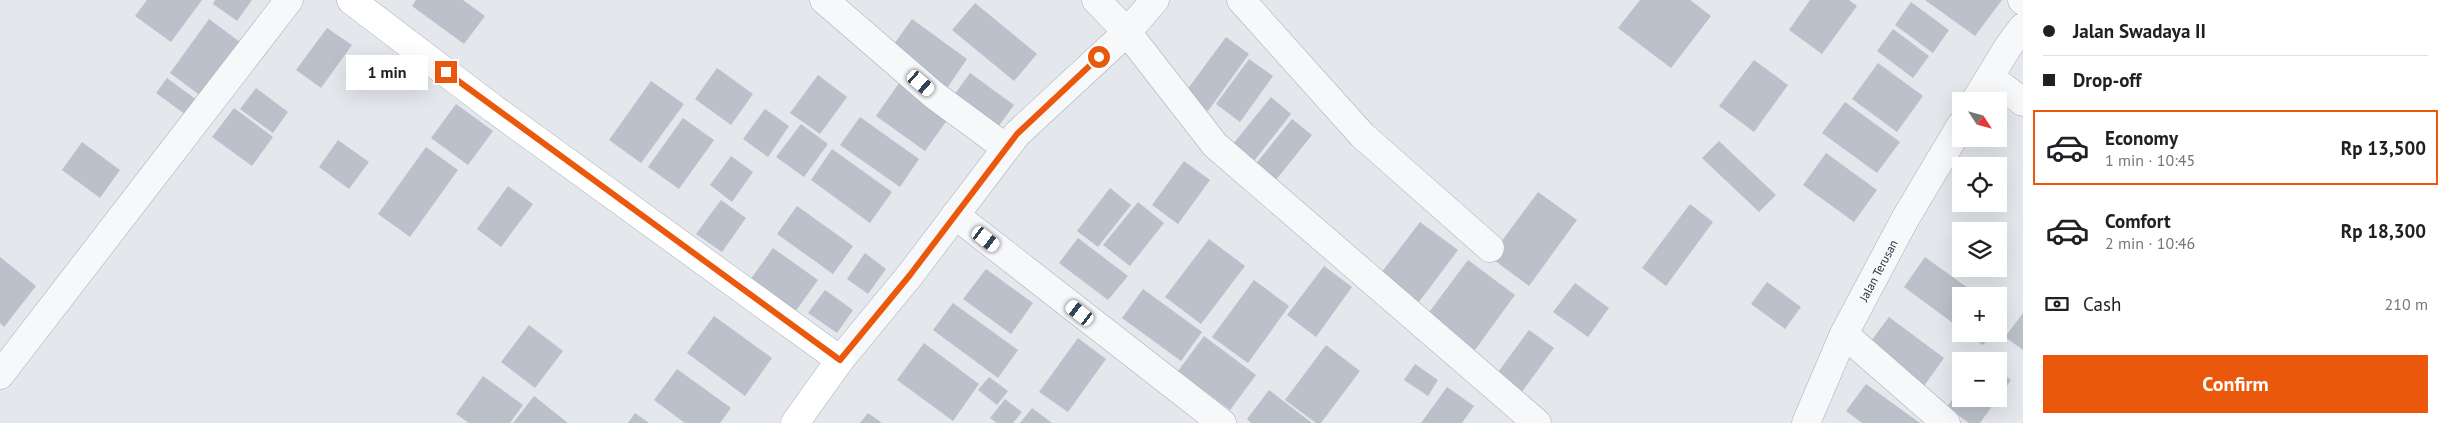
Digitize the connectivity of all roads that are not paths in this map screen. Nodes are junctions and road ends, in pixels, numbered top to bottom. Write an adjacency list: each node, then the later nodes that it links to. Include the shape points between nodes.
1 (289, 0): 18 (street)
2 (351, 0): 17 (street, via 494,109)
3 (824, 0): 13 (street, via 934,95)
4 (1096, 0): 8 (street)
5 (1155, 0): 8 (street)
6 (1241, 0): 15 (street, via 1362,135)
7 (2023, 27): 9 (street)
8 (1127, 32): 13 (street); 21 (street, via 1215,145)
9 (1990, 77): 10 (street); 11 (street)
10 (1981, 92)
11 (2023, 102)
12 (1952, 140): 16 (street, Jalan Terusan, via 1904,219)
13 (1006, 148): 14 (street)
14 (955, 215): 17 (street); 20 (street)
15 (1490, 248)
16 (1844, 334): 22 (street, Jalan Terusan); 23 (street)
17 (840, 360): 19 (street)
18 (0, 375)
19 (795, 423)
20 (1222, 423)
21 (1537, 423)
22 (1806, 423)
23 (1946, 423)

